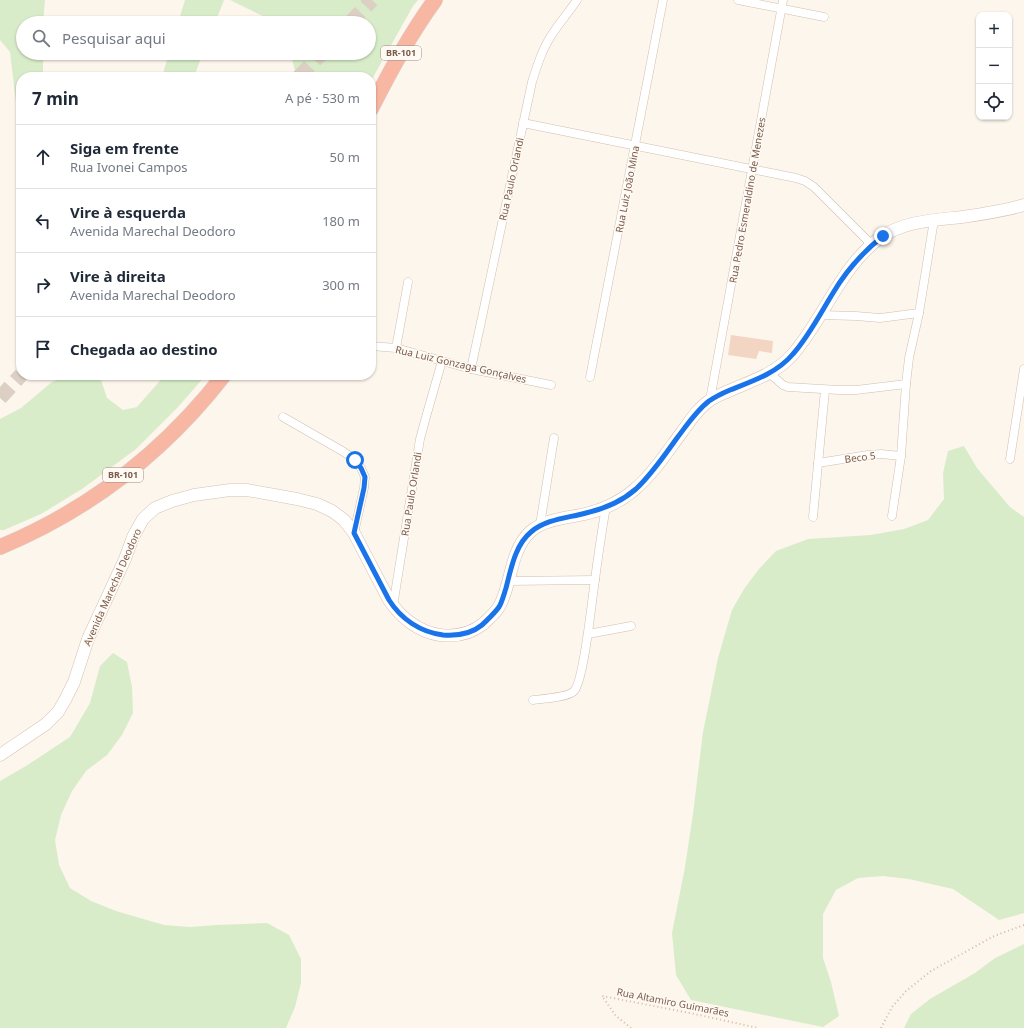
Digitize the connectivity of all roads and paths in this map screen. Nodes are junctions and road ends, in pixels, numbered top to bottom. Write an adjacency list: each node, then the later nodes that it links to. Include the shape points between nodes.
1 (435, 0): 7 (highway, BR-101, via 411,36)
2 (577, 0): 8 (street, Rua Paulo Orlandi, via 544,49 532,82)
3 (664, 0): 9 (street, Rua Luiz João Mina)
4 (738, 0): 5 (street)
5 (783, 4): 6 (street); 10 (street, Rua Pedro Esmeraldino de Menezes)
6 (824, 16)
7 (376, 99)
8 (523, 123): 9 (street); 20 (street, Rua Paulo Orlandi)
9 (635, 146): 10 (street); 23 (street, Rua Luiz João Mina)
10 (752, 169): 13 (street, via 805,181); 28 (street, Rua Pedro Esmeraldino de Menezes)
11 (1024, 206): 12 (street, Avenida Marechal Deodoro)
12 (934, 220): 13 (street, Avenida Marechal Deodoro, via 894,230); 15 (street)
13 (872, 245): 16 (street, Avenida Marechal Deodoro, via 845,274)
14 (408, 282): 18 (street)
15 (919, 313): 16 (street, via 880,318); 25 (street)
16 (820, 315): 22 (street, Avenida Marechal Deodoro, via 786,362)
17 (376, 346): 18 (street, Rua Luiz Gonzaga Gonçalves)
18 (396, 348): 19 (street, Rua Luiz Gonzaga Gonçalves)
19 (442, 361): 20 (street, Rua Luiz Gonzaga Gonçalves); 42 (street, Rua Paulo Orlandi, via 420,439)
20 (471, 369): 26 (street, Rua Luiz Gonzaga Gonçalves)
21 (1024, 369): 32 (street)
22 (769, 373): 27 (street, via 788,387); 28 (street, Avenida Marechal Deodoro)
23 (590, 377)
24 (220, 380): 39 (highway, BR-101, via 185,421 135,466 76,508)
25 (906, 384): 27 (street, via 856,390); 31 (street)
26 (551, 385)
27 (824, 390): 33 (street)
28 (710, 400): 34 (street, Avenida Marechal Deodoro, via 698,410 648,477 618,502)
29 (283, 417): 38 (street, via 344,452 361,468 365,477 364,488)
30 (554, 438): 37 (street)
31 (901, 456): 33 (street, Beco 5, via 868,455); 35 (street)
32 (1010, 459)
33 (818, 463): 36 (street)
34 (606, 506): 37 (street, Avenida Marechal Deodoro); 40 (street)
35 (892, 516)
36 (813, 517)
37 (540, 525): 41 (street, Avenida Marechal Deodoro, via 530,532 520,545)
38 (354, 533): 42 (street, Avenida Marechal Deodoro); 46 (street, Avenida Marechal Deodoro, via 344,520 317,504 247,490 194,495 154,508 133,537 88,639 74,682 58,712 46,724)
39 (0, 547)
40 (595, 580): 41 (street); 44 (street)
41 (508, 581): 42 (street, Avenida Marechal Deodoro, via 499,607 491,617 464,634 451,636 426,632 412,624)
42 (393, 606)
43 (630, 626): 44 (street)
44 (588, 634): 45 (street, via 579,683 575,691 568,695)
45 (533, 700)
46 (0, 755)
47 (1024, 925): 50 (path, via 994,936 931,971 906,991 892,1007)
48 (630, 1028): 49 (path, Rua Altamiro Guimarães, via 616,1016 602,996)
49 (758, 1028)
50 (881, 1028)

